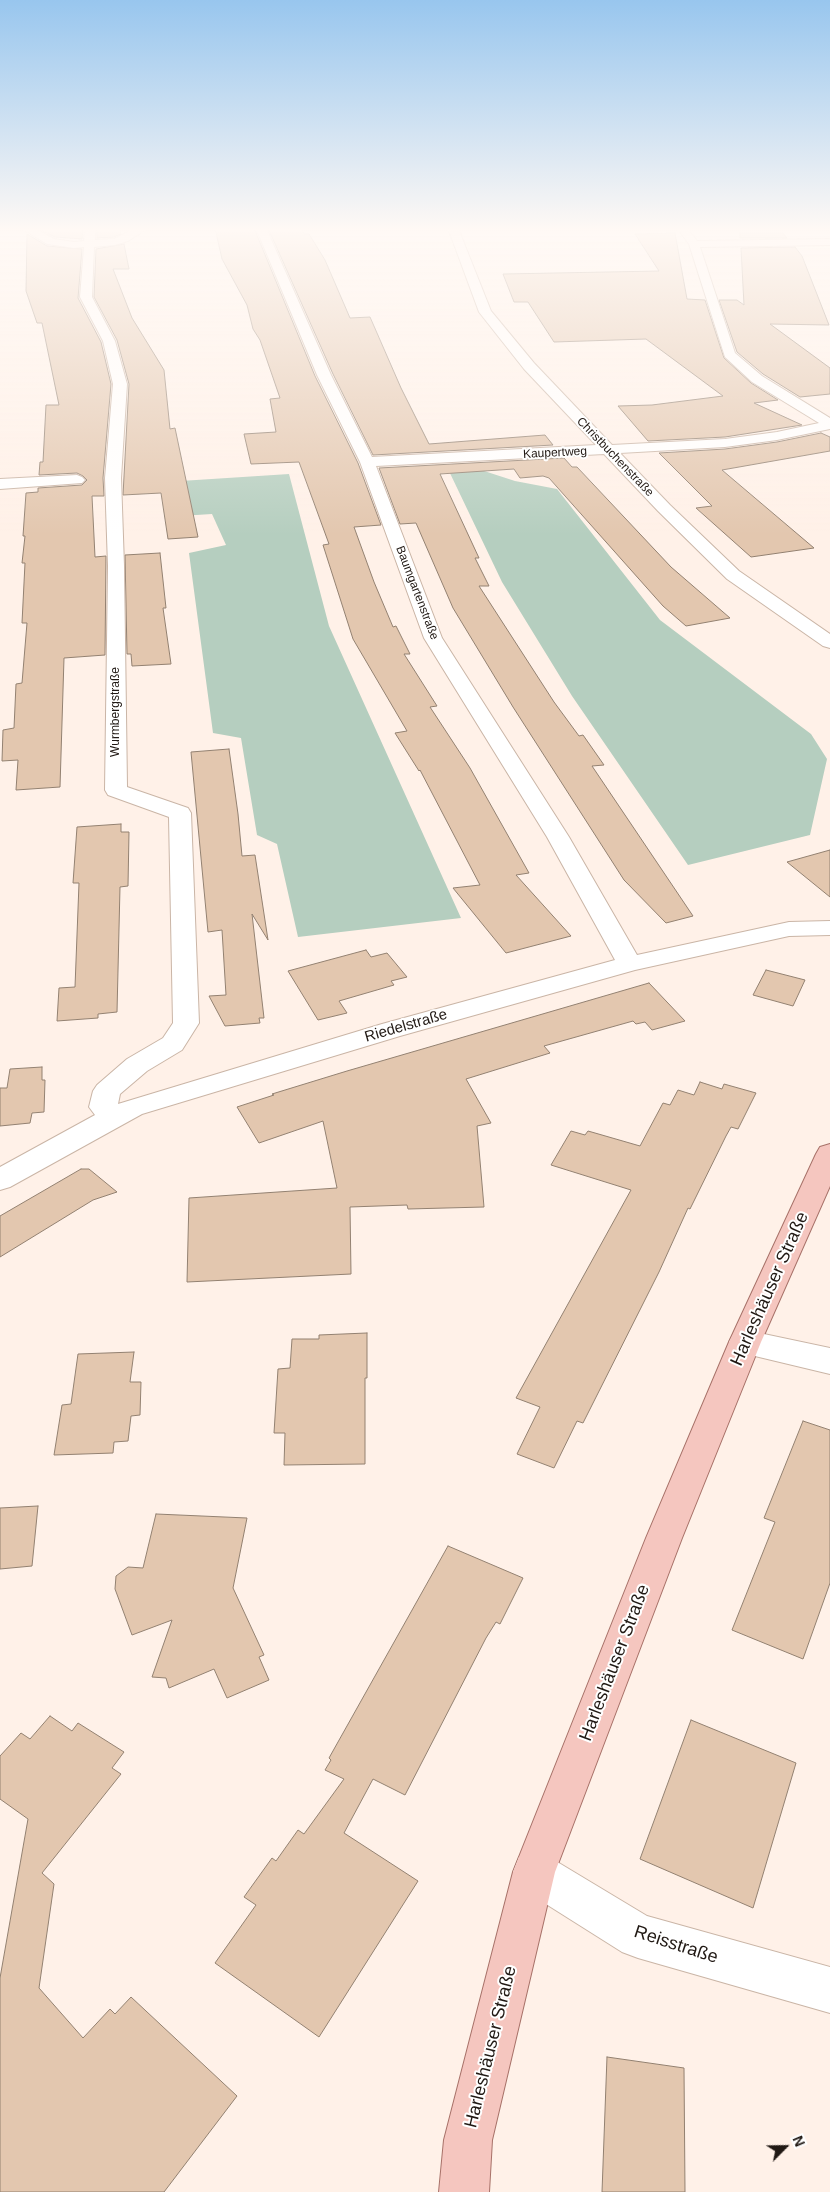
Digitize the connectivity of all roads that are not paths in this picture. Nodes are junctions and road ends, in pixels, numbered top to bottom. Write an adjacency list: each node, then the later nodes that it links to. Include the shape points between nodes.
1 (103, 330): 13 (street, Wurmbergstraße, via 120,384 113,478 116,790 180,813 186,1023 173,1044 137,1065 107,1092 103,1107)
2 (305, 330): 7 (street, Baumgartenstraße)
3 (500, 330): 6 (street, Christbuchenstraße, via 528,366)
4 (721, 330): 5 (street, via 729,354 757,379)
5 (830, 425): 6 (street, Kaupertweg, via 725,443)
6 (609, 450): 7 (street, Kaupertweg); 10 (street, Christbuchenstraße, via 733,575)
7 (368, 462): 12 (street, Baumgartenstraße, via 433,638 558,837)
8 (77, 480): 9 (street)
9 (0, 484)
10 (830, 642)
11 (830, 928): 12 (street, Riedelstraße, via 789,929)
12 (630, 964): 13 (street, Riedelstraße, via 391,1030 132,1108)
13 (111, 1118): 15 (street, Riedelstraße)
14 (830, 1154): 16 (main road, Harleshäuser Straße)
15 (0, 1180)
16 (745, 1342): 17 (street); 18 (main road, Harleshäuser Straße, via 664,1538)
17 (830, 1361)
18 (534, 1872): 19 (street, Reisstraße, via 638,1936); 20 (main road, Harleshäuser Straße, via 468,2140)
19 (830, 1990)
20 (464, 2192)

